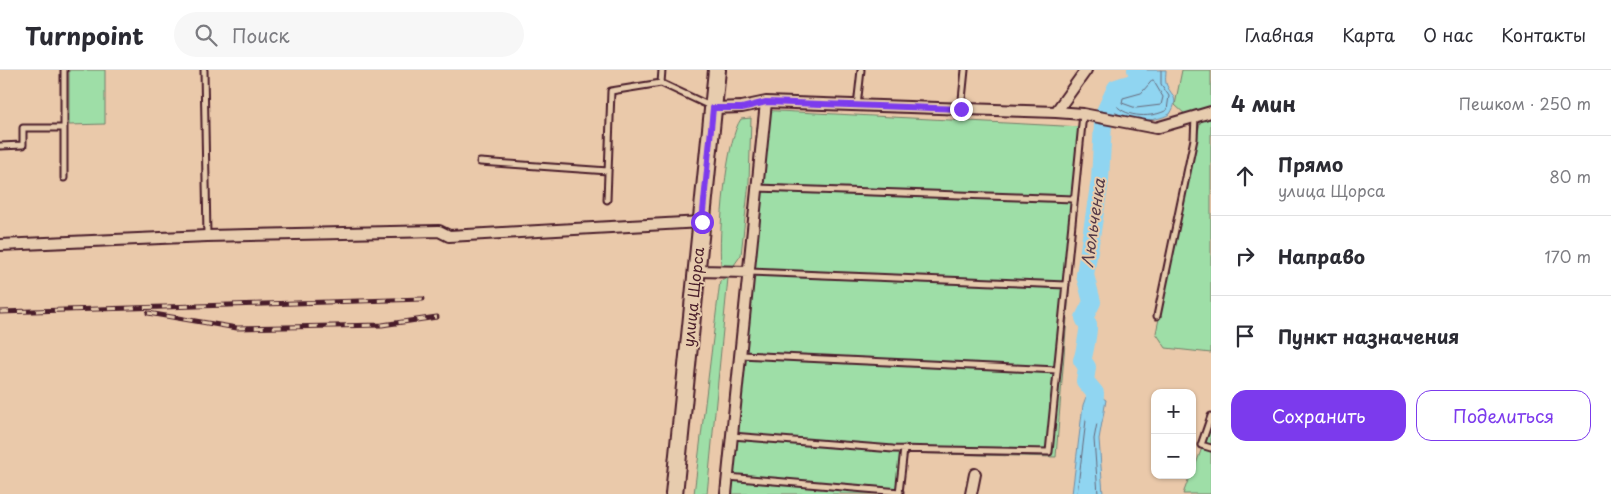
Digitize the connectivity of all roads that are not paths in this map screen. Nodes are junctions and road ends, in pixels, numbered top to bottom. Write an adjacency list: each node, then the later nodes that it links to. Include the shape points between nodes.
1 (64, 70): 17 (lane)
2 (204, 70): 26 (lane)
3 (662, 70): 8 (lane)
4 (717, 70): 11 (main road, улица Щорса)
5 (861, 70): 10 (lane)
6 (965, 70): 12 (lane)
7 (1086, 70): 13 (street)
8 (661, 84): 11 (lane); 20 (lane, via 611,91)
9 (766, 102): 10 (street); 11 (street, via 742,108); 22 (street)
10 (857, 106): 12 (street)
11 (713, 108): 25 (main road, улица Щорса)
12 (961, 109): 13 (street)
13 (1056, 112): 15 (street)
14 (1211, 112): 16 (street)
15 (1083, 114): 16 (street, via 1156,128); 23 (lane)
16 (1195, 116): 31 (lane, via 1194,139)
17 (64, 128): 18 (lane, via 23,128 23,145); 21 (lane)
18 (0, 146)
19 (480, 162): 20 (lane)
20 (608, 171): 24 (lane)
21 (64, 178)
22 (756, 188): 23 (lane); 29 (street)
23 (1074, 199): 30 (lane)
24 (607, 200)
25 (702, 222): 26 (street, via 449,236 439,231); 28 (main road, улица Щорса)
26 (207, 236): 27 (street)
27 (0, 245)
28 (697, 271): 29 (street); 41 (main road, улица Щорса)
29 (749, 272): 30 (lane); 32 (street)
30 (1066, 285): 33 (lane)
31 (1157, 316)
32 (740, 355): 33 (lane); 35 (street)
33 (1058, 370): 37 (lane, via 1049,452)
34 (1211, 416): 36 (lane, via 1201,444)
35 (732, 436): 37 (lane); 39 (street)
36 (1211, 448)
37 (904, 449): 40 (lane)
38 (975, 474): 43 (street)
39 (728, 477): 40 (lane); 42 (street)
40 (899, 493)
41 (674, 494)
42 (726, 494)
43 (971, 494)

